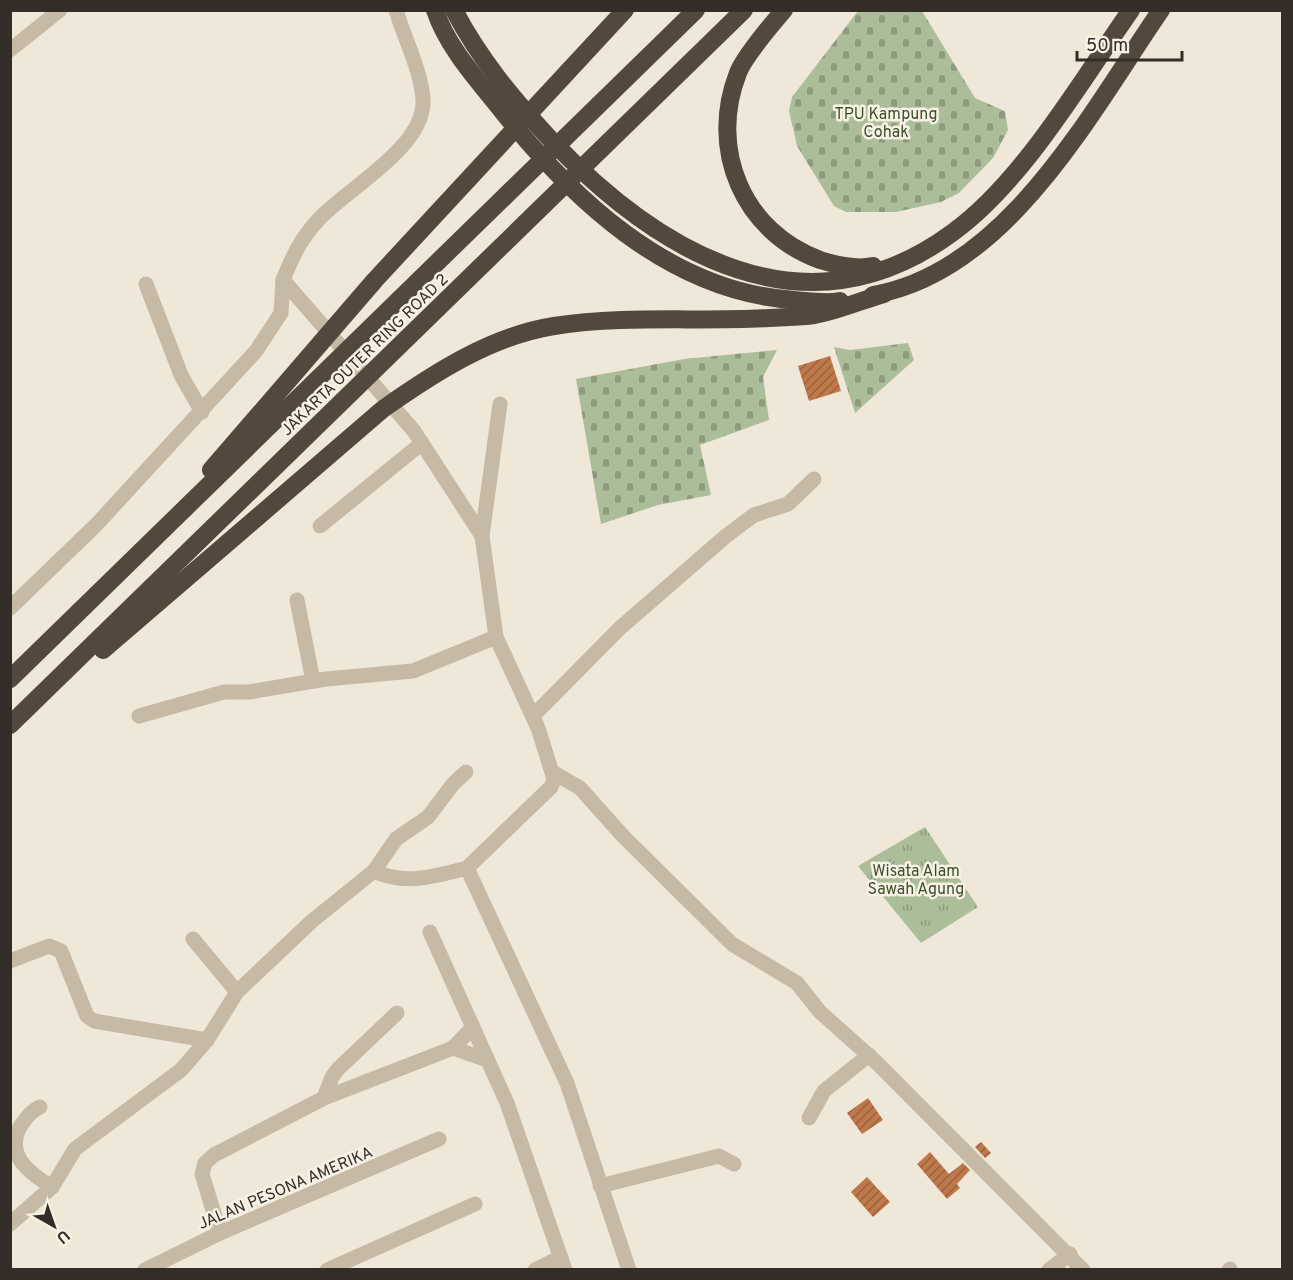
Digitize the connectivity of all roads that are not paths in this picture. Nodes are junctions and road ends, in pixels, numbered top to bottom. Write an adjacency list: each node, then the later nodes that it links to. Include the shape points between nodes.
1 (60, 10): 11 (street)
2 (396, 10): 14 (street, via 423,99 419,121 408,139 385,162 321,216 297,246)
3 (435, 10): 12 (highway, via 457,53)
4 (454, 10): 12 (highway)
5 (625, 10): 23 (highway, via 375,280)
6 (696, 10): 23 (highway, JAKARTA OUTER RING ROAD 2)
7 (744, 10): 31 (highway, JAKARTA OUTER RING ROAD 2)
8 (784, 10): 13 (highway, via 738,72 729,110 732,168 746,204 800,253 835,265 869,267)
9 (1131, 10): 13 (highway, via 1023,162 985,205 953,233)
10 (1161, 10): 16 (highway, via 1030,198 986,241 933,276)
11 (10, 50)
12 (492, 86): 13 (highway, via 630,212 681,247 729,268 773,279 832,283 871,274); 16 (highway, via 527,143 568,187 671,264 723,287 770,299 833,303)
13 (914, 257)
14 (283, 280): 18 (street, via 281,313 256,351); 19 (street)
15 (146, 284): 18 (street, via 180,375)
16 (884, 294): 32 (highway, via 815,315 553,326 506,339 466,357 383,409)
17 (500, 404): 22 (street)
18 (202, 412): 25 (street, via 96,525)
19 (418, 437): 21 (street); 22 (street)
20 (814, 479): 30 (street, via 788,504 754,515 726,536 620,628)
21 (320, 526)
22 (483, 536): 26 (street)
23 (127, 567): 27 (highway, JAKARTA OUTER RING ROAD 2)
24 (297, 600): 28 (street)
25 (10, 608)
26 (496, 637): 28 (street, via 413,671); 30 (street)
27 (10, 679)
28 (313, 681): 29 (street, via 249,692 224,692)
29 (139, 716)
30 (533, 716): 34 (street)
31 (10, 725)
32 (10, 730)
33 (466, 772): 36 (street, via 428,817 396,839)
34 (554, 772): 35 (street, via 551,787); 45 (street, via 580,788 732,944 797,983 820,1012)
35 (467, 868): 36 (street, via 404,880 390,879); 52 (street, via 567,1083)
36 (374, 871): 40 (street, via 312,921)
37 (430, 932): 42 (street)
38 (193, 939): 40 (street)
39 (10, 961): 43 (street, via 54,947 61,951 87,1016 94,1022)
40 (237, 992): 43 (street)
41 (397, 1012): 47 (street, via 338,1070)
42 (473, 1027): 44 (street); 46 (street)
43 (207, 1040): 53 (street, via 182,1070 75,1149)
44 (453, 1048): 46 (street); 47 (street)
45 (869, 1055): 49 (street, via 825,1091); 57 (street)
46 (487, 1060): 58 (street, via 507,1103)
47 (324, 1098): 56 (street, via 205,1163 202,1174)
48 (40, 1107): 53 (street, via 24,1120 14,1148 26,1167)
49 (809, 1118)
50 (439, 1139): 56 (street, JALAN PESONA AMERIKA)
51 (734, 1164): 52 (street, via 719,1156)
52 (600, 1186): 62 (street)
53 (52, 1187): 55 (street)
54 (475, 1204): 60 (street)
55 (10, 1224)
56 (220, 1233): 59 (street, JALAN PESONA AMERIKA)
57 (1070, 1254): 63 (street); 64 (street)
58 (563, 1263): 61 (street)
59 (145, 1269)
60 (327, 1269)
61 (535, 1269)
62 (629, 1269)
63 (1049, 1269)
64 (1083, 1269)

